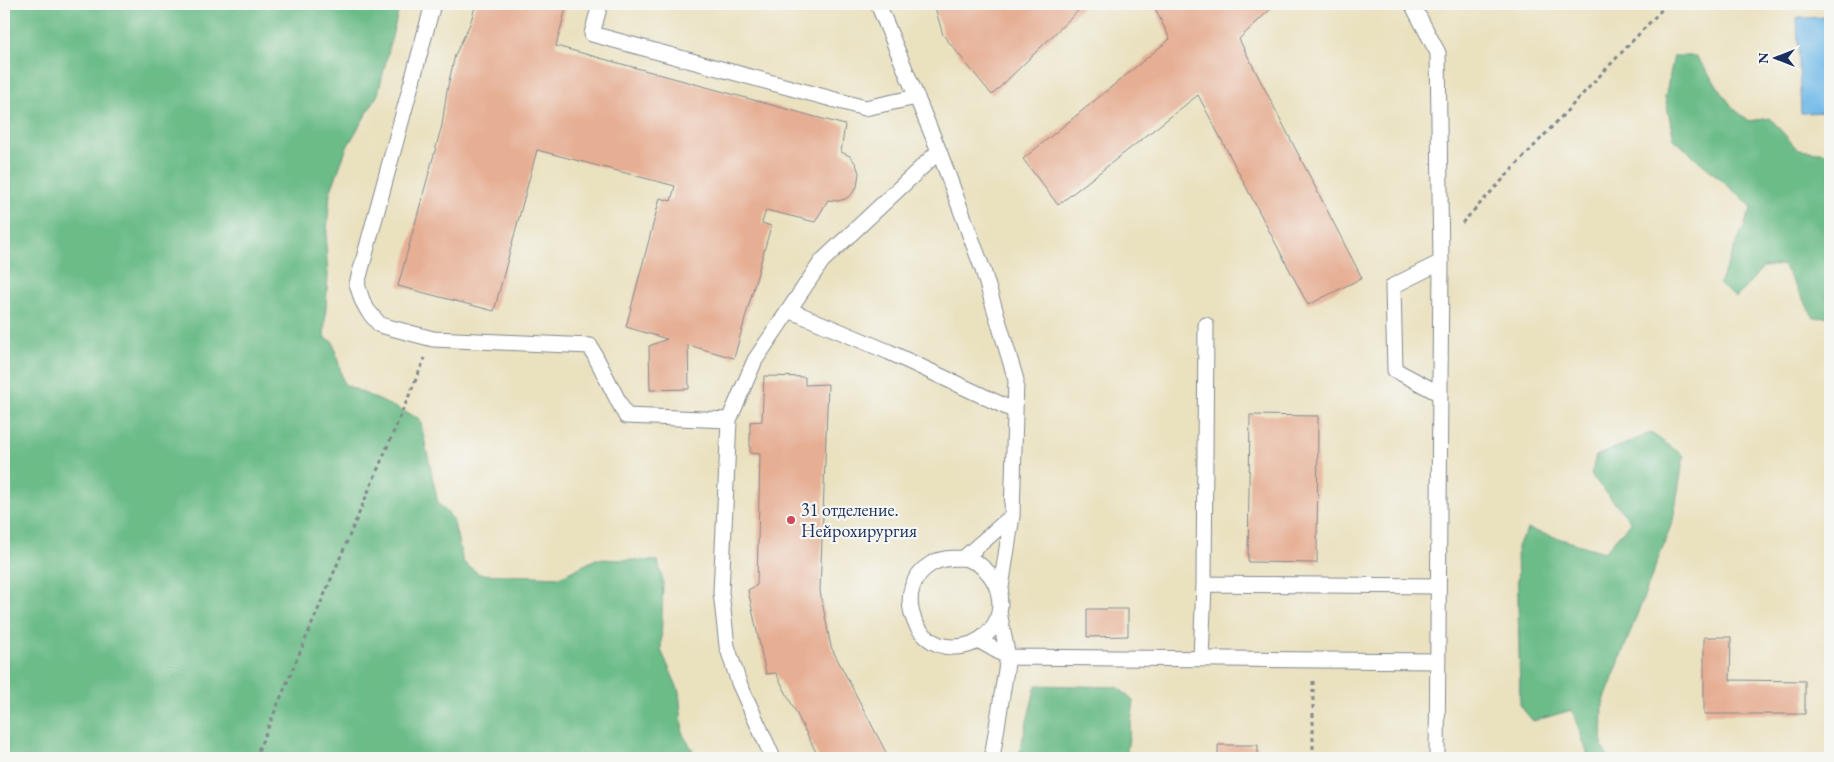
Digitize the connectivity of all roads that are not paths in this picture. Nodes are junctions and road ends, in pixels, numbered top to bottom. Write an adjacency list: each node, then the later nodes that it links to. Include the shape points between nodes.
1 (433, 4): 12 (lane, via 357,284 368,311 380,325 433,339 590,346 626,416)
2 (600, 4): 5 (lane, via 592,34 865,108)
3 (878, 4): 5 (lane)
4 (1412, 4): 7 (lane, via 1438,53)
5 (917, 97): 6 (lane)
6 (939, 151): 8 (lane, via 822,261); 11 (lane, via 983,270 1016,380)
7 (1441, 262): 10 (lane); 10 (lane, via 1393,286 1395,370)
8 (789, 310): 11 (lane); 12 (lane, via 755,360)
9 (1206, 325): 15 (lane)
10 (1440, 394): 16 (lane)
11 (1015, 411): 13 (lane)
12 (729, 420): 23 (lane, via 721,592 727,646)
13 (1012, 516): 14 (lane); 17 (lane)
14 (964, 558): 17 (lane, via 980,565 993,578); 19 (lane, via 947,558 930,564 917,577 910,594 910,611 917,628 929,640 946,647 964,647)
15 (1204, 584): 16 (lane); 21 (lane)
16 (1438, 586): 22 (lane)
17 (1000, 594): 18 (lane)
18 (999, 612): 19 (lane, via 993,628); 20 (lane)
19 (980, 641): 20 (lane)
20 (1008, 657): 21 (lane); 24 (lane)
21 (1201, 659): 22 (lane)
22 (1438, 661): 25 (lane)
23 (773, 758)
24 (992, 758)
25 (1437, 758)

